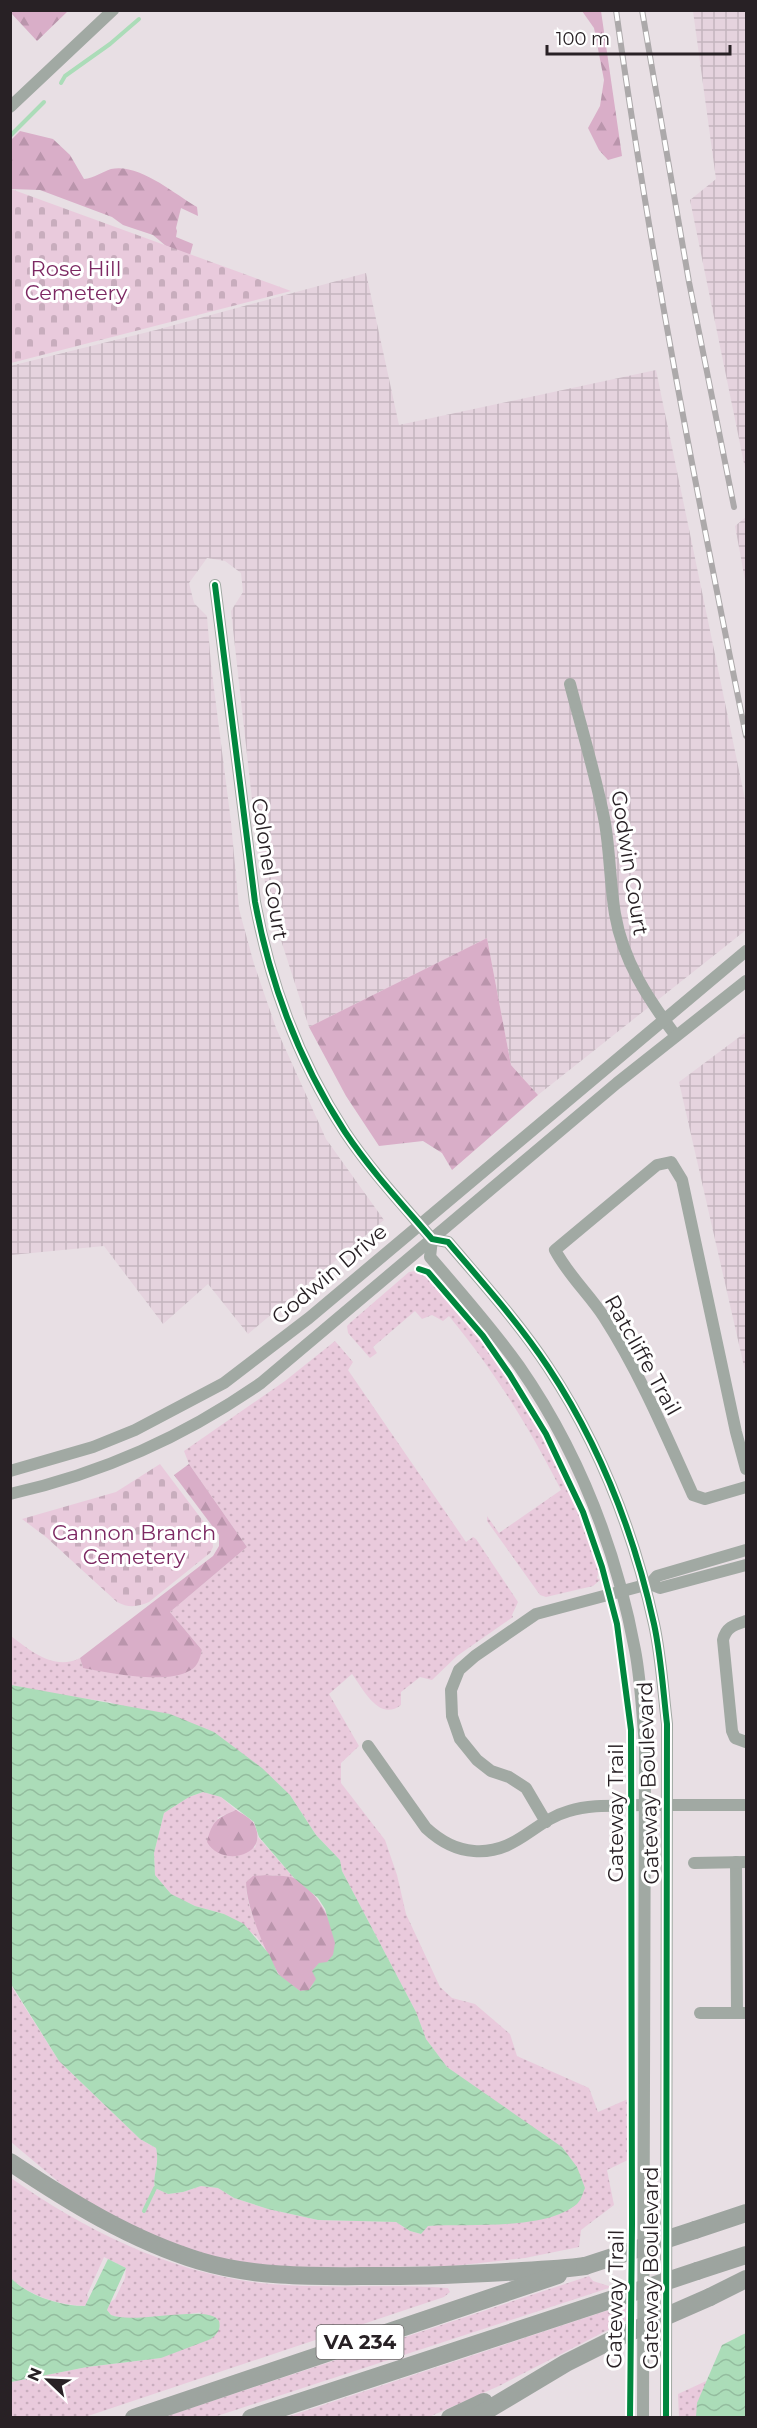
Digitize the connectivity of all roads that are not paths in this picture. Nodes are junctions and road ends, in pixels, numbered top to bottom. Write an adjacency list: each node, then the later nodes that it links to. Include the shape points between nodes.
1 (113, 10): 2 (street)
2 (10, 107)
3 (215, 585): 9 (street, Colonel Court, via 255,902 277,987 326,1101 367,1162)
4 (570, 684): 7 (street, Godwin Court, via 598,786 615,915 624,948 634,974)
5 (747, 951): 7 (street, Godwin Drive)
6 (747, 981): 8 (street, Godwin Drive)
7 (663, 1019): 8 (street, Godwin Court); 9 (street, Godwin Drive)
8 (676, 1036): 10 (street, Godwin Drive)
9 (419, 1224): 10 (street, Gateway Boulevard); 11 (street, Godwin Drive, via 246,1367 200,1397)
10 (432, 1239): 12 (street, Godwin Drive, via 261,1383); 19 (street, Gateway Boulevard, via 448,1242 547,1365 571,1403 596,1451); 20 (street, Gateway Boulevard, via 430,1257 519,1367 568,1447 593,1503)
11 (135, 1430): 12 (street); 14 (street, Godwin Drive, via 93,1447)
12 (146, 1451): 16 (street, Godwin Drive, via 78,1476)
13 (747, 1468): 15 (street, Ratcliffe Trail, via 682,1180 671,1162 657,1165 555,1250 604,1317 654,1409 693,1495 705,1499)
14 (10, 1471)
15 (747, 1487)
16 (10, 1494)
17 (747, 1550): 19 (street, via 657,1576)
18 (747, 1565): 19 (street, via 660,1588)
19 (647, 1585): 20 (street); 24 (street, Gateway Boulevard, via 667,1724)
20 (622, 1593): 26 (street, Gateway Boulevard, via 641,1696); 27 (street, via 536,1614 523,1621 459,1670 451,1690 452,1716 460,1739 491,1772 526,1788)
21 (747, 1621): 22 (street, via 725,1631 723,1640 732,1731 735,1738)
22 (747, 1742)
23 (368, 1746): 27 (street, via 426,1827 438,1839 452,1845 473,1852 510,1846)
24 (668, 1805): 25 (street); 26 (street); 43 (street, Gateway Boulevard)
25 (747, 1805)
26 (644, 1806): 27 (street, via 584,1808); 42 (street, Gateway Boulevard)
27 (546, 1822)
28 (741, 1862): 29 (street); 31 (street)
29 (694, 1863)
30 (700, 2013): 31 (street)
31 (742, 2013)
32 (10, 2162): 35 (highway, via 62,2197 129,2234 191,2258 234,2269 308,2276 426,2276)
33 (747, 2213): 35 (highway, VA 234, bridge)
34 (747, 2255): 39 (highway, VA 234, bridge)
35 (585, 2266): 38 (highway, VA 234)
36 (747, 2279): 37 (highway, bridge)
37 (566, 2363): 40 (highway); 41 (highway)
38 (134, 2418)
39 (251, 2418)
40 (450, 2418)
41 (474, 2418)
42 (642, 2418)
43 (666, 2418)

